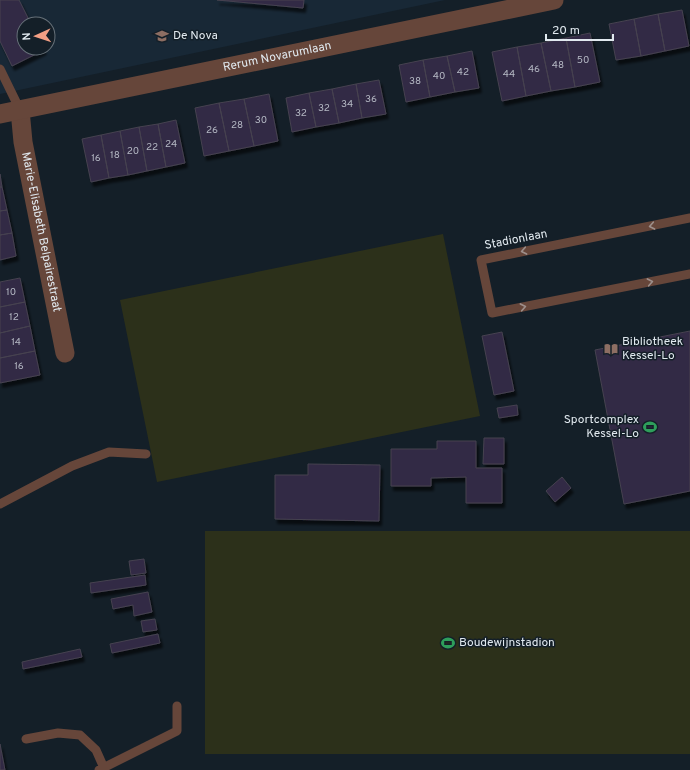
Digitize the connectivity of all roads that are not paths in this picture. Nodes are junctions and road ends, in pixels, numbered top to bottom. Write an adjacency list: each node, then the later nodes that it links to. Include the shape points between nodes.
1 (554, 0): 2 (street, Rerum Novarumlaan)
2 (502, 5): 4 (street, Rerum Novarumlaan)
3 (0, 69): 4 (lane)
4 (20, 110): 5 (street, Rerum Novarumlaan); 8 (street, Marie-Elisabeth Belpairestraat, via 23,142)
5 (0, 114)
6 (690, 218): 7 (lane, Stadionlaan, one-way to 7, via 481,260 492,313)
7 (690, 274)
8 (64, 354)
9 (146, 454): 10 (lane, via 109,452 72,466)
10 (0, 504)
11 (177, 706): 13 (lane, via 177,731)
12 (26, 739): 13 (lane, via 58,733 80,735 96,750)
13 (102, 769)

